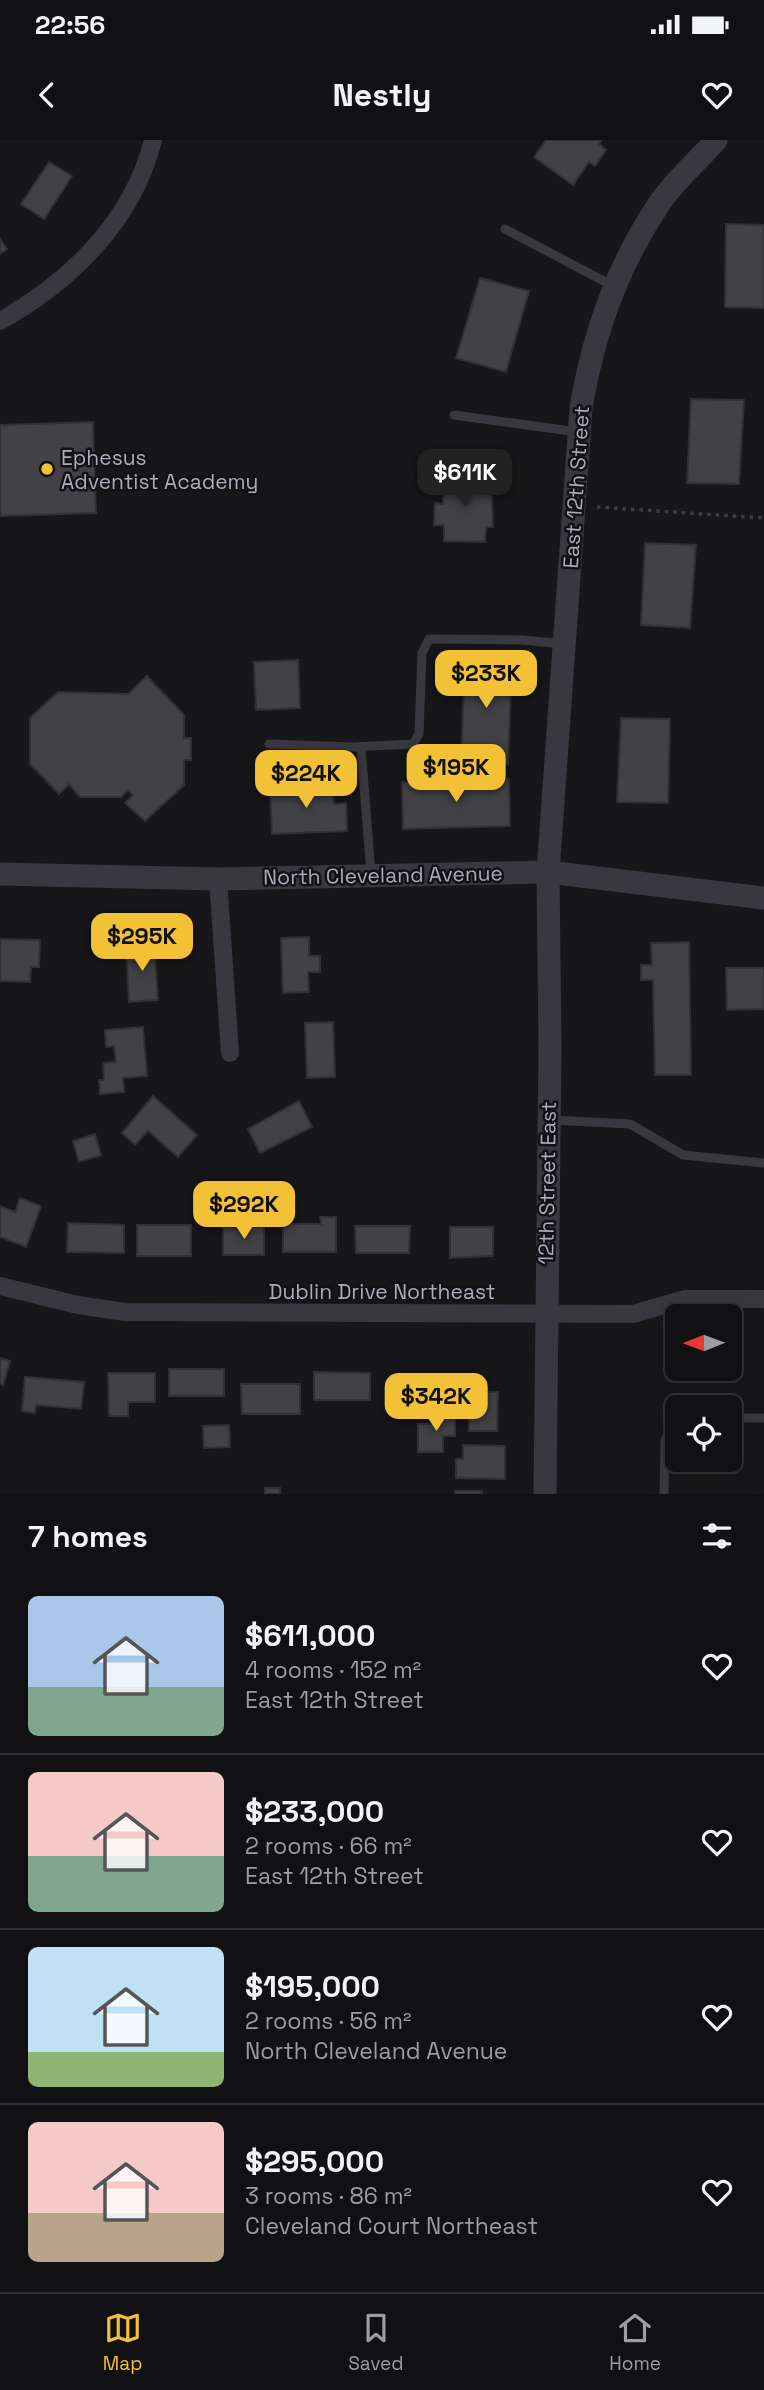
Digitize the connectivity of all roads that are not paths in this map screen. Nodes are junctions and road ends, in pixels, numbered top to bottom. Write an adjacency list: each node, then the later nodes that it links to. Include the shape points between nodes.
1 (153, 140): 5 (street, via 134,189 90,253 62,280)
2 (716, 140): 4 (street, East 12th Street, via 659,203)
3 (505, 229): 4 (lane)
4 (615, 287): 7 (street, East 12th Street, via 589,360)
5 (0, 321)
6 (454, 415): 7 (lane)
7 (579, 433): 8 (street, East 12th Street)
8 (565, 644): 10 (lane, via 429,639 422,653 419,734 413,744); 11 (street, East 12th Street)
9 (269, 744): 10 (lane)
10 (360, 747): 13 (lane)
11 (548, 872): 13 (street, North Cleveland Avenue); 15 (street, North Cleveland Avenue); 17 (street, 12th Street East)
12 (0, 874): 14 (street, North Cleveland Avenue)
13 (371, 876): 14 (street, North Cleveland Avenue)
14 (218, 879): 16 (street)
15 (764, 898)
16 (230, 1053)
17 (548, 1119): 18 (lane, via 631,1124 684,1155); 21 (street, 12th Street East)
18 (764, 1163)
19 (0, 1286): 21 (street, Dublin Drive Northeast, via 125,1312)
20 (764, 1300): 21 (street, Dublin Drive Northeast, via 685,1299 633,1314)
21 (545, 1312): 25 (street, 12th Street East)
22 (742, 1418): 23 (lane)
23 (764, 1418)
24 (665, 1440): 26 (lane)
25 (545, 1494)
26 (664, 1494)

